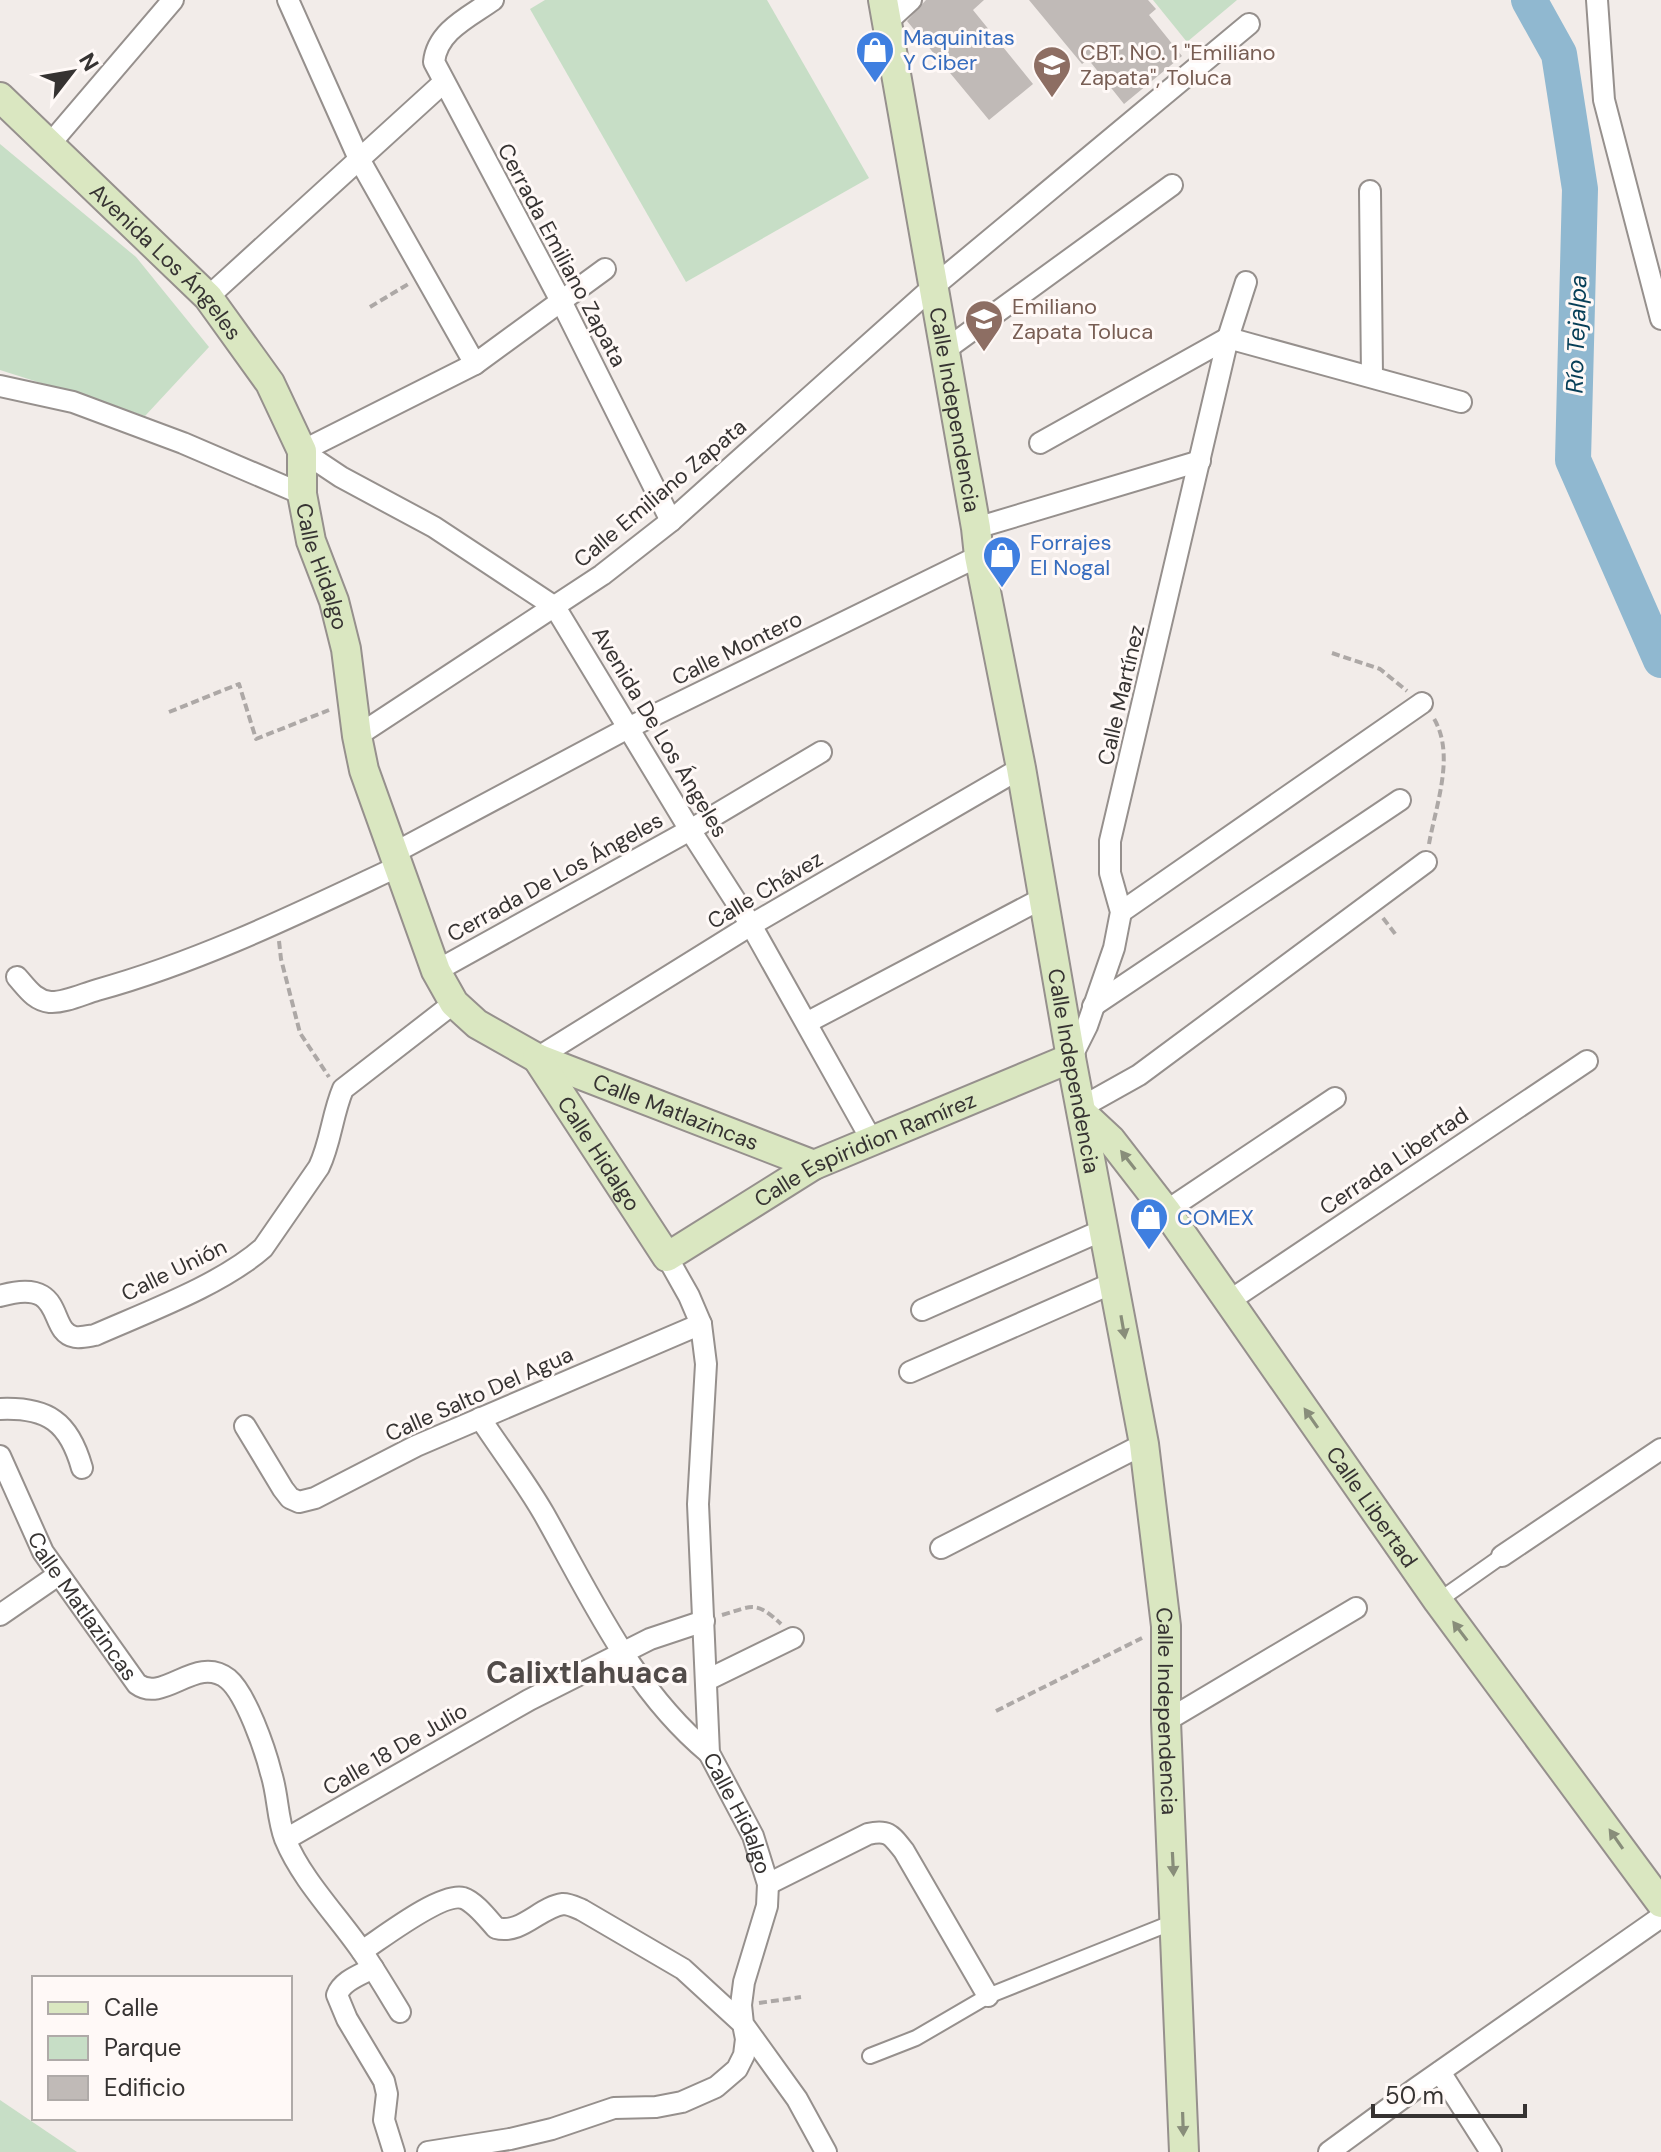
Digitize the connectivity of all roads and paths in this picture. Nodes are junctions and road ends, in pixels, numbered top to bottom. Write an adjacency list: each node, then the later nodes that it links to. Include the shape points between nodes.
1 (173, 0): 10 (street)
2 (288, 0): 11 (street)
3 (493, 0): 8 (street, Cerrada Emiliano Zapata, via 442,37 434,62)
4 (911, 0): 6 (street)
5 (1597, 0): 21 (street, via 1604,100)
6 (885, 11): 17 (main road, Calle Independencia)
7 (1249, 24): 17 (street, Calle Emiliano Zapata)
8 (443, 83): 11 (street); 19 (street, Cerrada Emiliano Zapata)
9 (0, 97): 10 (main road, Avenida Los Ángeles)
10 (50, 144): 18 (main road, Avenida Los Ángeles)
11 (359, 159): 15 (street); 18 (street)
12 (1172, 185): 23 (street)
13 (1370, 191): 25 (street)
14 (605, 269): 19 (street)
15 (422, 275): 20 (path); 24 (street)
16 (1246, 282): 22 (street, Calle Martínez)
17 (933, 287): 23 (main road, Calle Independencia); 32 (street, Calle Emiliano Zapata)
18 (208, 297): 29 (main road, Avenida Los Ángeles, via 270,383)
19 (562, 303): 24 (street); 32 (street, Cerrada Emiliano Zapata)
20 (370, 307)
21 (1661, 319)
22 (1228, 338): 25 (street); 28 (street); 30 (street, Calle Martínez)
23 (945, 350): 33 (main road, Calle Independencia)
24 (475, 364): 29 (street)
25 (1372, 376): 27 (street)
26 (0, 386): 31 (street, Calle Hidalgo, via 73,402)
27 (1461, 402)
28 (1040, 443)
29 (302, 451): 31 (main road); 35 (street, Avenida De Los Ángeles, via 434,527)
30 (1200, 461): 33 (street); 49 (street, Calle Martínez, via 1110,841 1110,873)
31 (302, 494): 37 (main road, Calle Hidalgo, via 311,541 334,601)
32 (671, 521): 35 (street, Calle Emiliano Zapata)
33 (976, 528): 34 (main road, Calle Independencia)
34 (979, 556): 40 (street, Calle Montero); 43 (main road, Calle Independencia)
35 (555, 607): 40 (street, Avenida De Los Ángeles); 41 (street, Calle Emiliano Zapata)
36 (1332, 653): 38 (path, via 1380,669)
37 (354, 700): 39 (path, via 256,739 239,684); 41 (main road, Calle Hidalgo)
38 (1422, 703): 47 (path, via 1440,728 1445,753); 49 (street)
39 (169, 712)
40 (630, 727): 45 (street, Avenida De Los Ángeles); 46 (street, Calle Montero)
41 (357, 736): 46 (main road, Calle Hidalgo)
42 (821, 752): 45 (street, Cerrada De Los Ángeles)
43 (1021, 768): 48 (main road, Calle Independencia); 51 (street, Calle Chávez)
44 (1400, 800): 55 (street)
45 (690, 830): 51 (street, Avenida De Los Ángeles); 52 (street, Cerrada De Los Ángeles)
46 (395, 861): 50 (street, Calle Montero); 52 (main road, Calle Hidalgo)
47 (1426, 862): 62 (street, via 1139,1075)
48 (1043, 898): 56 (street); 58 (main road, Calle Independencia)
49 (1121, 912): 55 (street, Calle Martínez)
50 (277, 923): 53 (street, Calle Montero, via 163,970 52,1002 35,998); 60 (path, via 300,1033)
51 (751, 925): 56 (street, Avenida De Los Ángeles); 57 (street, Calle Chávez)
52 (436, 971): 54 (main road, Calle Hidalgo)
53 (17, 977)
54 (454, 1003): 57 (main road, Calle Hidalgo, via 477,1024); 60 (street)
55 (1093, 1006): 58 (street, Calle Martínez)
56 (808, 1022): 63 (street, Avenida De Los Ángeles)
57 (537, 1058): 64 (main road, Calle Matlazincas); 67 (main road, Calle Hidalgo)
58 (1071, 1058): 62 (main road, Calle Independencia); 63 (main road, Calle Espiridion Ramírez)
59 (1587, 1061): 70 (street, Cerrada Libertad)
60 (343, 1089): 69 (street, Calle Unión, via 319,1167 251,1258 84,1337 68,1333 39,1293)
61 (1335, 1098): 65 (street)
62 (1081, 1111): 65 (main road, Calle Libertad, one-way to 62, via 1111,1140); 66 (main road, Calle Independencia)
63 (871, 1139): 64 (main road, Calle Espiridion Ramírez)
64 (814, 1165): 67 (main road, Calle Espiridion Ramírez)
65 (1166, 1211): 70 (main road, Calle Libertad)
66 (1103, 1230): 68 (main road, Calle Independencia); 71 (street)
67 (667, 1257): 72 (street, Calle Hidalgo)
68 (1115, 1282): 73 (street); 77 (main road, Calle Independencia, one-way to 77)
69 (0, 1296)
70 (1229, 1301): 84 (main road, Calle Libertad, one-way to 70)
71 (922, 1310)
72 (701, 1324): 75 (street, Calle Salto Del Agua); 87 (street, Calle Hidalgo, via 706,1364 698,1504)
73 (910, 1372)
74 (0, 1409): 80 (street, via 36,1410 53,1419 74,1442)
75 (480, 1418): 76 (street, Calle Salto Del Agua, via 299,1502 283,1489); 90 (street, via 544,1514)
76 (245, 1426)
77 (1144, 1444): 81 (street); 88 (main road, Calle Independencia)
78 (1661, 1449): 82 (street)
79 (0, 1456): 83 (street, Calle Matlazincas)
80 (82, 1468)
81 (941, 1548)
82 (1502, 1556): 84 (street)
83 (58, 1575): 86 (street); 95 (street, Calle Matlazincas, via 143,1689 210,1671 232,1683 271,1772)
84 (1438, 1601): 97 (main road, Calle Libertad, one-way to 84)
85 (1356, 1608): 93 (street)
86 (0, 1615)
87 (704, 1621): 89 (path, via 754,1606 766,1610); 90 (street, Calle 18 De Julio); 91 (street, Calle Hidalgo)
88 (1166, 1626): 92 (path); 93 (main road, Calle Independencia)
89 (793, 1638): 91 (street)
90 (623, 1652): 94 (street, via 664,1711); 95 (street, Calle 18 De Julio, via 492,1720)
91 (707, 1680): 94 (street, Calle Hidalgo)
92 (996, 1711)
93 (1166, 1721): 99 (main road, Calle Independencia, one-way to 99)
94 (709, 1753): 96 (street, Calle Hidalgo, via 753,1836)
95 (286, 1839): 100 (street)
96 (768, 1884): 101 (street, via 868,1834 882,1831 892,1836); 104 (street, Calle Hidalgo, via 767,1906 744,1982)
97 (1661, 1903)
98 (1661, 1917): 106 (street)
99 (1176, 1921): 101 (street); 110 (main road, Calle Independencia, one-way to 110)
100 (367, 1960): 103 (street); 104 (street, via 438,1903 453,1898 471,1903 502,1929 570,1905 683,1969); 107 (street, via 337,1995 384,2081 384,2120)
101 (988, 1996): 105 (street, via 916,2038)
102 (801, 1997): 104 (path)
103 (400, 2012)
104 (742, 2014): 108 (street, Calle Hidalgo, via 746,2039 737,2069 701,2095 656,2107 614,2108 538,2133); 109 (street)
105 (870, 2056)
106 (1440, 2072): 111 (street); 112 (street)
107 (394, 2152)
108 (428, 2152)
109 (826, 2152)
110 (1184, 2152)
111 (1329, 2152)
112 (1491, 2152)

